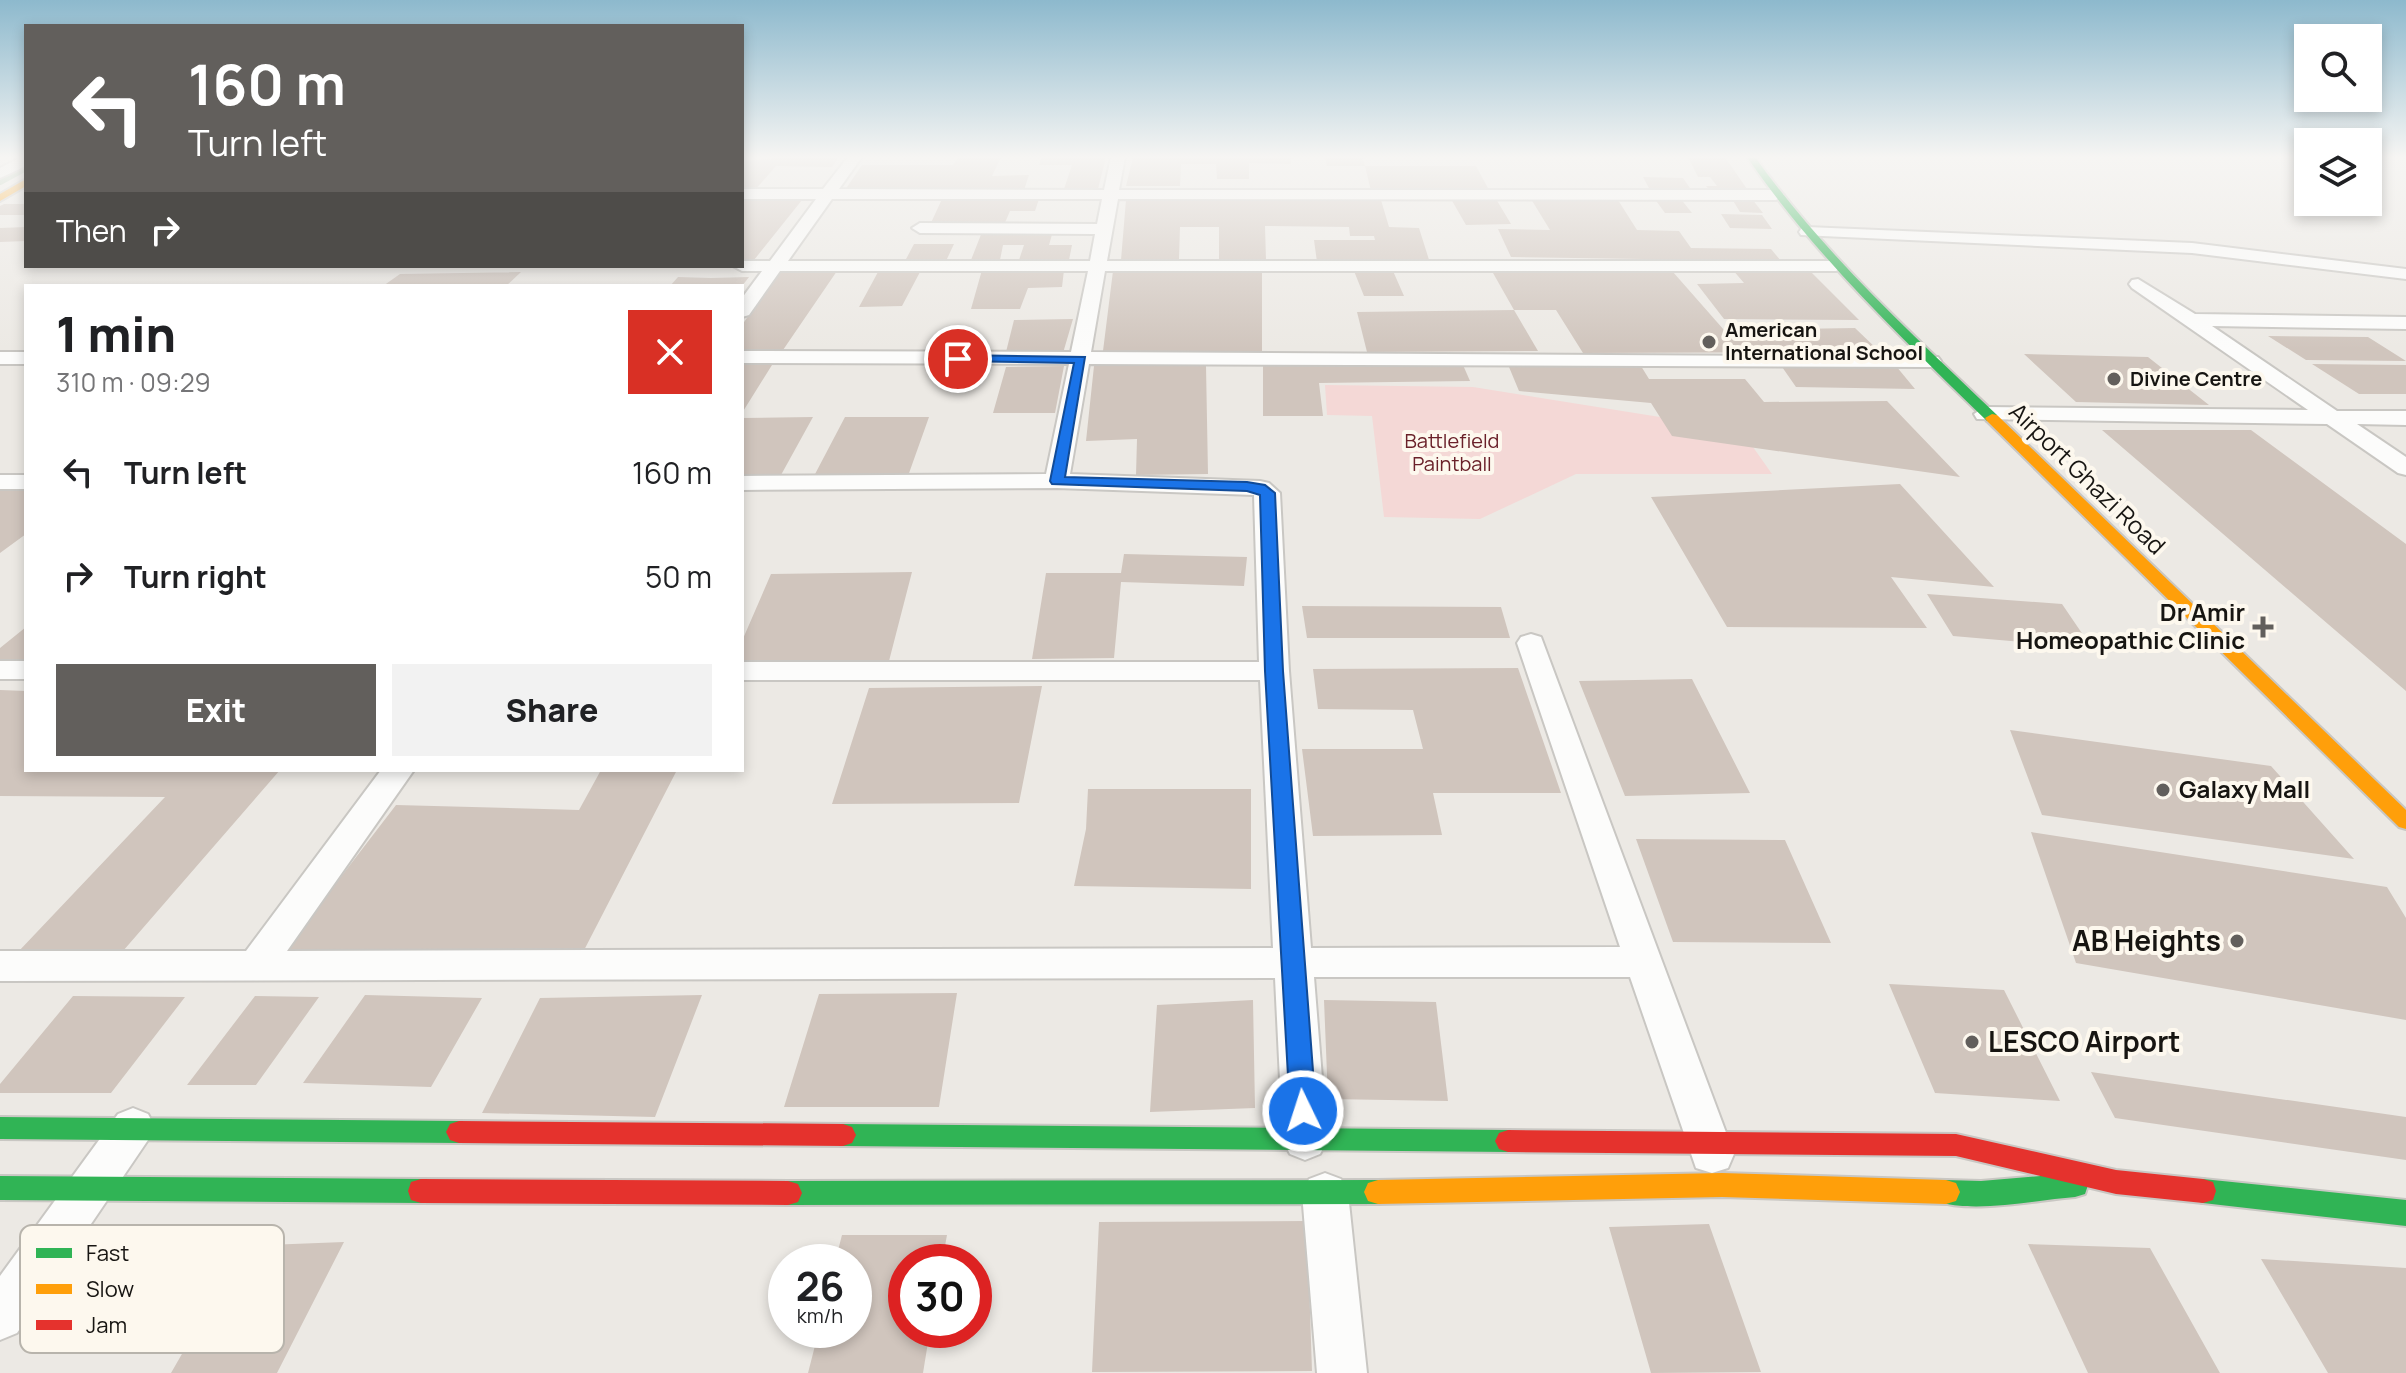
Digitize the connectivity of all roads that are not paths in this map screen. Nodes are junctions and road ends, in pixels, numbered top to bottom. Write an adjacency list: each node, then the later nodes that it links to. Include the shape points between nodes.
1 (807, 221): 9 (street)
2 (1106, 221): 5 (street)
3 (1798, 221): 6 (street, Airport Ghazi Road)
4 (920, 228): 5 (street)
5 (1105, 229): 7 (street)
6 (1810, 236): 10 (street, Airport Ghazi Road); 11 (street, via 2232,255)
7 (1098, 264): 9 (street); 10 (street); 19 (street)
8 (744, 266): 9 (street)
9 (775, 266): 13 (street)
10 (1836, 266): 20 (street, Airport Ghazi Road)
11 (2406, 277)
12 (2138, 284): 14 (street)
13 (744, 308)
14 (2191, 320): 15 (street); 22 (street)
15 (2406, 323)
16 (744, 357): 19 (street)
17 (0, 358): 18 (street)
18 (24, 358)
19 (1081, 359): 20 (street); 25 (street)
20 (1931, 361): 21 (street, Airport Ghazi Road)
21 (1985, 414): 22 (street); 35 (street, Airport Ghazi Road)
22 (2328, 418): 23 (street); 24 (street)
23 (2406, 418)
24 (2406, 468)
25 (1057, 481): 28 (street); 33 (street, via 1247,487 1268,493)
26 (0, 482): 27 (street)
27 (24, 482)
28 (744, 483)
29 (1531, 643): 36 (street)
30 (0, 670): 31 (street)
31 (24, 670)
32 (744, 671): 33 (street)
33 (1274, 671): 38 (street)
34 (397, 772): 37 (street)
35 (2399, 811)
36 (1644, 962): 38 (street); 43 (street)
37 (257, 964): 38 (street); 39 (street)
38 (1294, 965): 42 (street)
39 (0, 966)
40 (133, 1127): 41 (street); 42 (street); 47 (street)
41 (0, 1128)
42 (1305, 1141): 43 (street)
43 (1708, 1144): 44 (street, via 1956,1145); 45 (street)
44 (2116, 1182): 45 (street, via 1981,1193); 49 (street)
45 (1722, 1185): 48 (street)
46 (0, 1188): 47 (street)
47 (87, 1188): 48 (street); 50 (street)
48 (1325, 1193): 53 (street)
49 (2406, 1213)
50 (62, 1225)
51 (20, 1287): 52 (street)
52 (0, 1316)
53 (1342, 1373)

